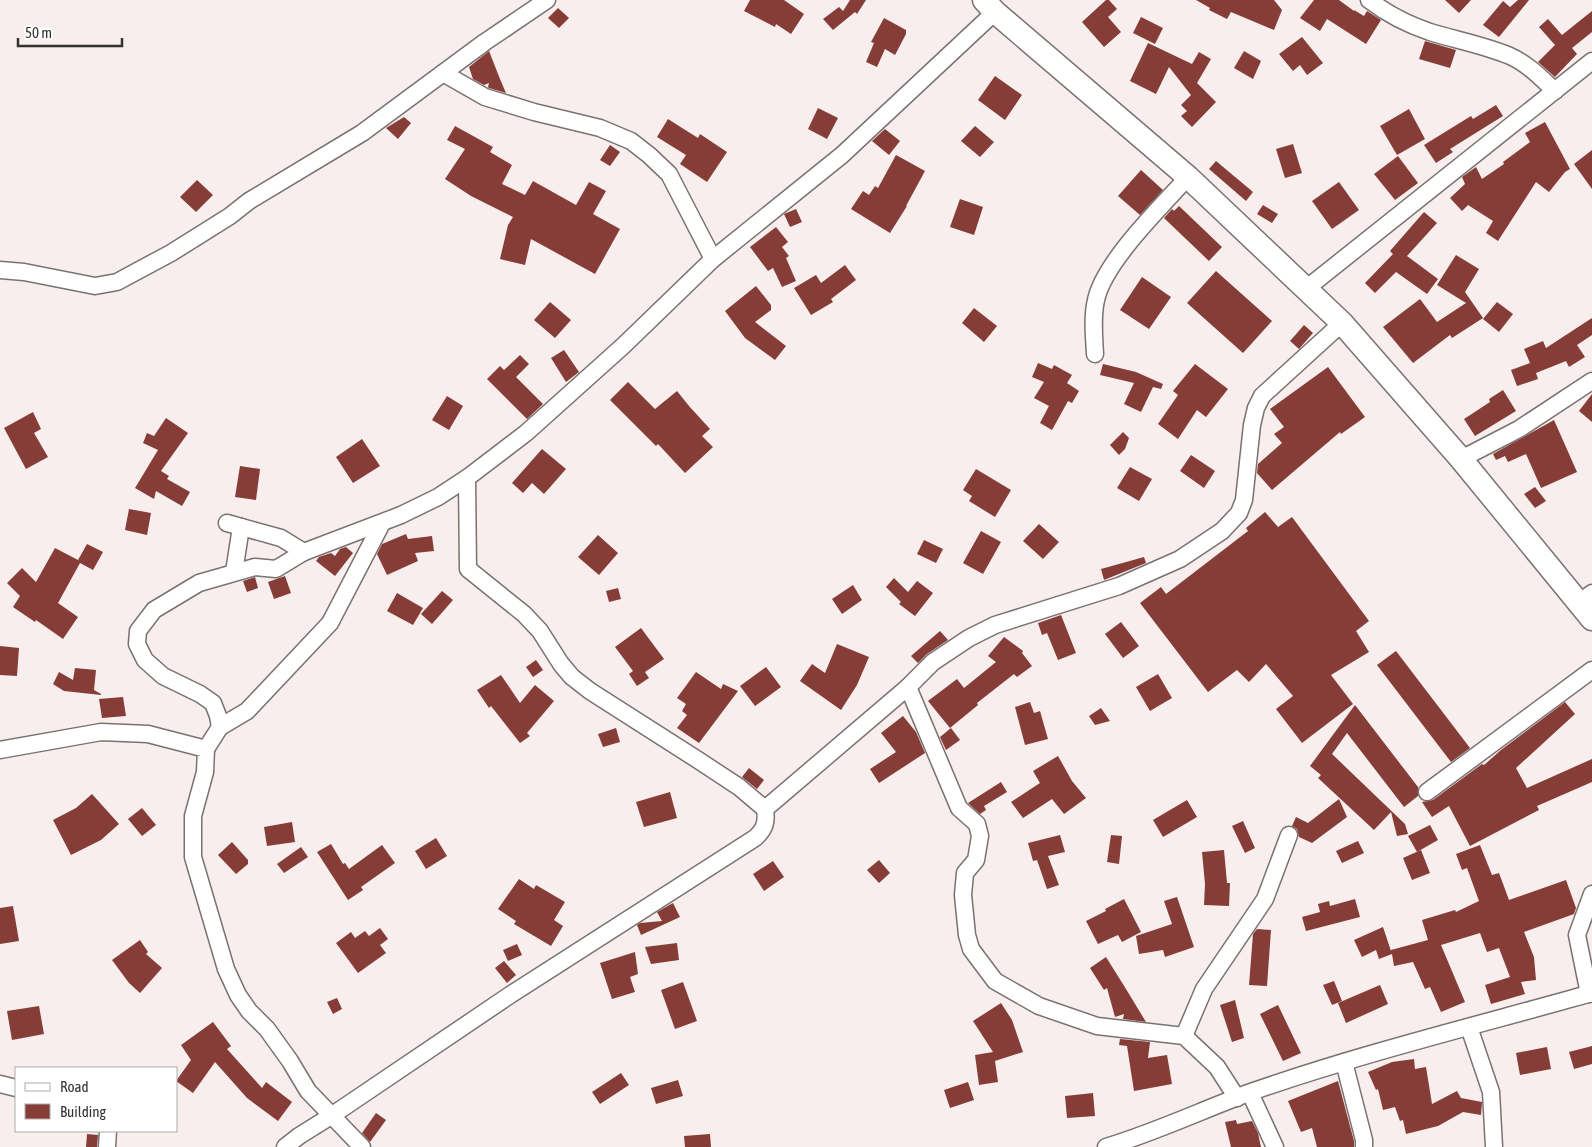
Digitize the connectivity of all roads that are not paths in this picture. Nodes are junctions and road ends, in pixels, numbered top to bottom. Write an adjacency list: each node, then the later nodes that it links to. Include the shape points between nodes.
1 (547, 0): 5 (street)
2 (1369, 0): 6 (street, via 1428,31 1511,56 1532,69)
3 (989, 6): 7 (main road); 8 (street, via 842,155)
4 (1592, 62): 6 (street)
5 (443, 73): 8 (street, via 485,97 600,128 631,141 669,174); 9 (street, via 362,133 249,201 171,253 117,282 95,286)
6 (1555, 91): 10 (street)
7 (1188, 177): 10 (main road); 12 (street, via 1105,276 1094,310)
8 (713, 259): 15 (street, via 547,415)
9 (0, 270)
10 (1307, 288): 11 (main road)
11 (1342, 323): 14 (main road); 21 (street, via 1262,396 1252,425 1244,500 1239,513 1222,531 1180,559 1119,586 995,625 933,662)
12 (1095, 354)
13 (1592, 381): 14 (street, via 1519,429)
14 (1461, 459): 19 (main road)
15 (468, 478): 16 (street, via 438,497); 26 (street, via 468,568 524,614 572,677 731,782)
16 (382, 523): 17 (street); 22 (street, via 330,623 247,711)
17 (304, 552): 18 (street, via 276,569 255,567); 18 (street, via 281,538 234,525)
18 (234, 572): 22 (street, via 199,583 154,610 138,632 136,644 145,660 163,676 212,703)
19 (1588, 605)
20 (1592, 670): 25 (street)
21 (908, 687): 26 (street); 31 (street, via 959,808 976,824 980,836 976,860 966,873 963,895 967,935 971,949 995,981 1039,1006 1097,1026)
22 (220, 727): 23 (street)
23 (206, 749): 24 (street, via 148,734 101,732); 36 (street, via 205,772 193,816 193,857 226,969 249,1012 266,1029 308,1091)
24 (0, 750)
25 (1427, 792)
26 (765, 809): 36 (street, via 767,821 755,838 510,995)
27 (1289, 835): 31 (street, via 1265,899 1204,989)
28 (1592, 894): 29 (street, via 1577,934)
29 (1590, 994): 30 (street)
30 (1469, 1027): 32 (street); 45 (street, via 1491,1092)
31 (1184, 1036): 35 (street)
32 (1344, 1062): 35 (street); 44 (street)
33 (0, 1084): 34 (street)
34 (15, 1088)
35 (1244, 1095): 38 (street); 43 (street)
36 (331, 1116): 40 (street); 41 (street)
37 (108, 1132): 39 (street)
38 (1140, 1142): 42 (street)
39 (107, 1147)
40 (285, 1147)
41 (362, 1147)
42 (1106, 1147)
43 (1275, 1147)
44 (1364, 1147)
45 (1494, 1147)

